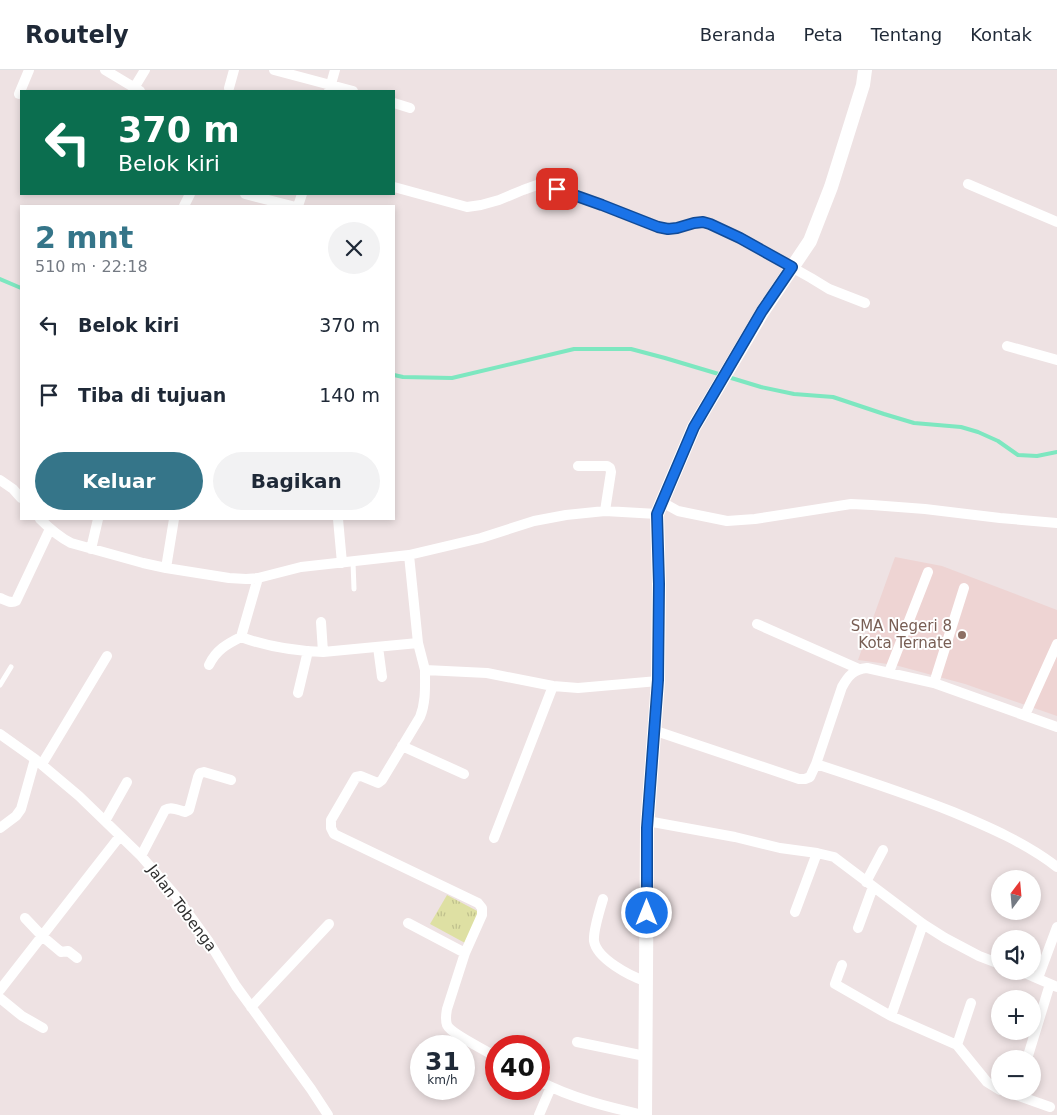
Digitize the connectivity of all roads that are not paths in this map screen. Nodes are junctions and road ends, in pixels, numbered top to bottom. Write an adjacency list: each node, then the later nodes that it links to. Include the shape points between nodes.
1 (29, 70): 10 (street)
2 (105, 70): 11 (street)
3 (145, 70): 11 (street)
4 (234, 70): 8 (street)
5 (274, 70): 9 (street)
6 (335, 70): 9 (street)
7 (865, 70): 20 (street, via 832,187 810,241)
8 (229, 88)
9 (330, 88): 12 (street)
10 (21, 90)
11 (137, 90)
12 (345, 90)
13 (395, 104): 14 (street)
14 (410, 108)
15 (968, 184): 19 (street)
16 (395, 187): 20 (street, via 467,207 545,185 658,227 668,229 694,223 710,224)
17 (249, 195): 18 (street)
18 (288, 205)
19 (1057, 222)
20 (792, 267): 21 (street, via 821,285); 27 (street, via 762,311 694,427)
21 (865, 303)
22 (1007, 346): 23 (street)
23 (1057, 360)
24 (578, 466): 28 (street, via 610,468)
25 (0, 480): 26 (street)
26 (20, 497)
27 (660, 508): 28 (street); 33 (street, via 727,521 865,504); 60 (street)
28 (605, 511): 36 (street, via 534,521)
29 (41, 520): 34 (street)
30 (98, 520): 35 (street)
31 (174, 520): 39 (street)
32 (338, 520): 38 (street)
33 (1057, 523)
34 (50, 529): 35 (street, via 71,543); 44 (street, via 16,601)
35 (92, 549): 39 (street)
36 (409, 555): 37 (street); 48 (street)
37 (353, 562): 38 (street); 43 (lane)
38 (342, 563): 41 (street, via 301,567)
39 (166, 568): 41 (street, via 229,578)
40 (928, 572): 58 (street)
41 (258, 578): 47 (street)
42 (964, 588): 61 (street)
43 (354, 589)
44 (0, 598)
45 (322, 622): 52 (street)
46 (757, 624): 56 (street)
47 (241, 637): 51 (street, via 275,647); 54 (street, via 221,648)
48 (418, 643): 50 (street); 57 (street)
49 (1057, 644): 65 (street)
50 (378, 647): 52 (street); 59 (street)
51 (308, 651): 52 (street); 64 (street)
52 (323, 652)
53 (107, 656): 70 (street)
54 (208, 664)
55 (11, 667): 62 (lane)
56 (859, 668): 58 (street); 71 (street, via 842,687)
57 (425, 670): 63 (street, via 487,673); 69 (street, via 423,709)
58 (889, 672): 61 (street)
59 (382, 677)
60 (658, 680): 63 (street, via 578,688); 67 (street)
61 (934, 683): 65 (street)
62 (0, 685)
63 (553, 686): 79 (street)
64 (298, 693)
65 (1025, 715): 66 (street)
66 (1057, 727)
67 (653, 730): 71 (street, via 799,779 810,777); 76 (street)
68 (0, 734): 70 (street, Jalan Tobenga)
69 (402, 746): 72 (street); 94 (street, via 380,782 358,776 354,779 331,820 330,828 334,834 478,903 482,915)
70 (38, 762): 75 (street, Jalan Tobenga); 77 (street, via 21,809)
71 (816, 764): 83 (street, via 993,828)
72 (464, 774)
73 (231, 780): 82 (street, via 200,773 189,810 165,810)
74 (127, 782): 75 (street)
75 (105, 821): 78 (street, Jalan Tobenga)
76 (648, 821): 81 (street); 100 (street)
77 (0, 828)
78 (120, 836): 82 (street, Jalan Tobenga); 93 (street)
79 (494, 838)
80 (884, 850): 84 (street)
81 (817, 853): 84 (street, via 834,858); 86 (street)
82 (141, 856): 105 (street, Jalan Tobenga, via 210,942)
83 (1057, 867)
84 (870, 885): 90 (street); 92 (street)
85 (603, 899): 100 (street, via 594,933 597,949 624,972)
86 (796, 912)
87 (25, 918): 93 (street)
88 (408, 923): 94 (street)
89 (329, 924): 105 (street)
90 (923, 924): 96 (street); 106 (street)
91 (1057, 927): 98 (street)
92 (858, 928)
93 (42, 936): 95 (street, via 61,952 68,951); 102 (street)
94 (465, 953): 111 (street, via 445,1018 447,1027)
95 (77, 958)
96 (991, 961)
97 (842, 965): 106 (street, via 834,984)
98 (1041, 970)
99 (1041, 979): 101 (street)
100 (645, 981): 112 (street)
101 (1054, 985): 110 (street)
102 (0, 990)
103 (0, 998): 107 (street)
104 (971, 1003): 109 (street)
105 (251, 1007): 117 (street, Jalan Tobenga)
106 (891, 1016): 109 (street)
107 (43, 1028)
108 (577, 1042): 112 (street)
109 (957, 1045): 113 (street)
110 (1030, 1050)
111 (485, 1051)
112 (646, 1056): 119 (street)
113 (991, 1084)
114 (551, 1087): 118 (street); 119 (street)
115 (1033, 1100): 116 (street)
116 (1050, 1107)
117 (328, 1115)
118 (539, 1115)
119 (644, 1115)

